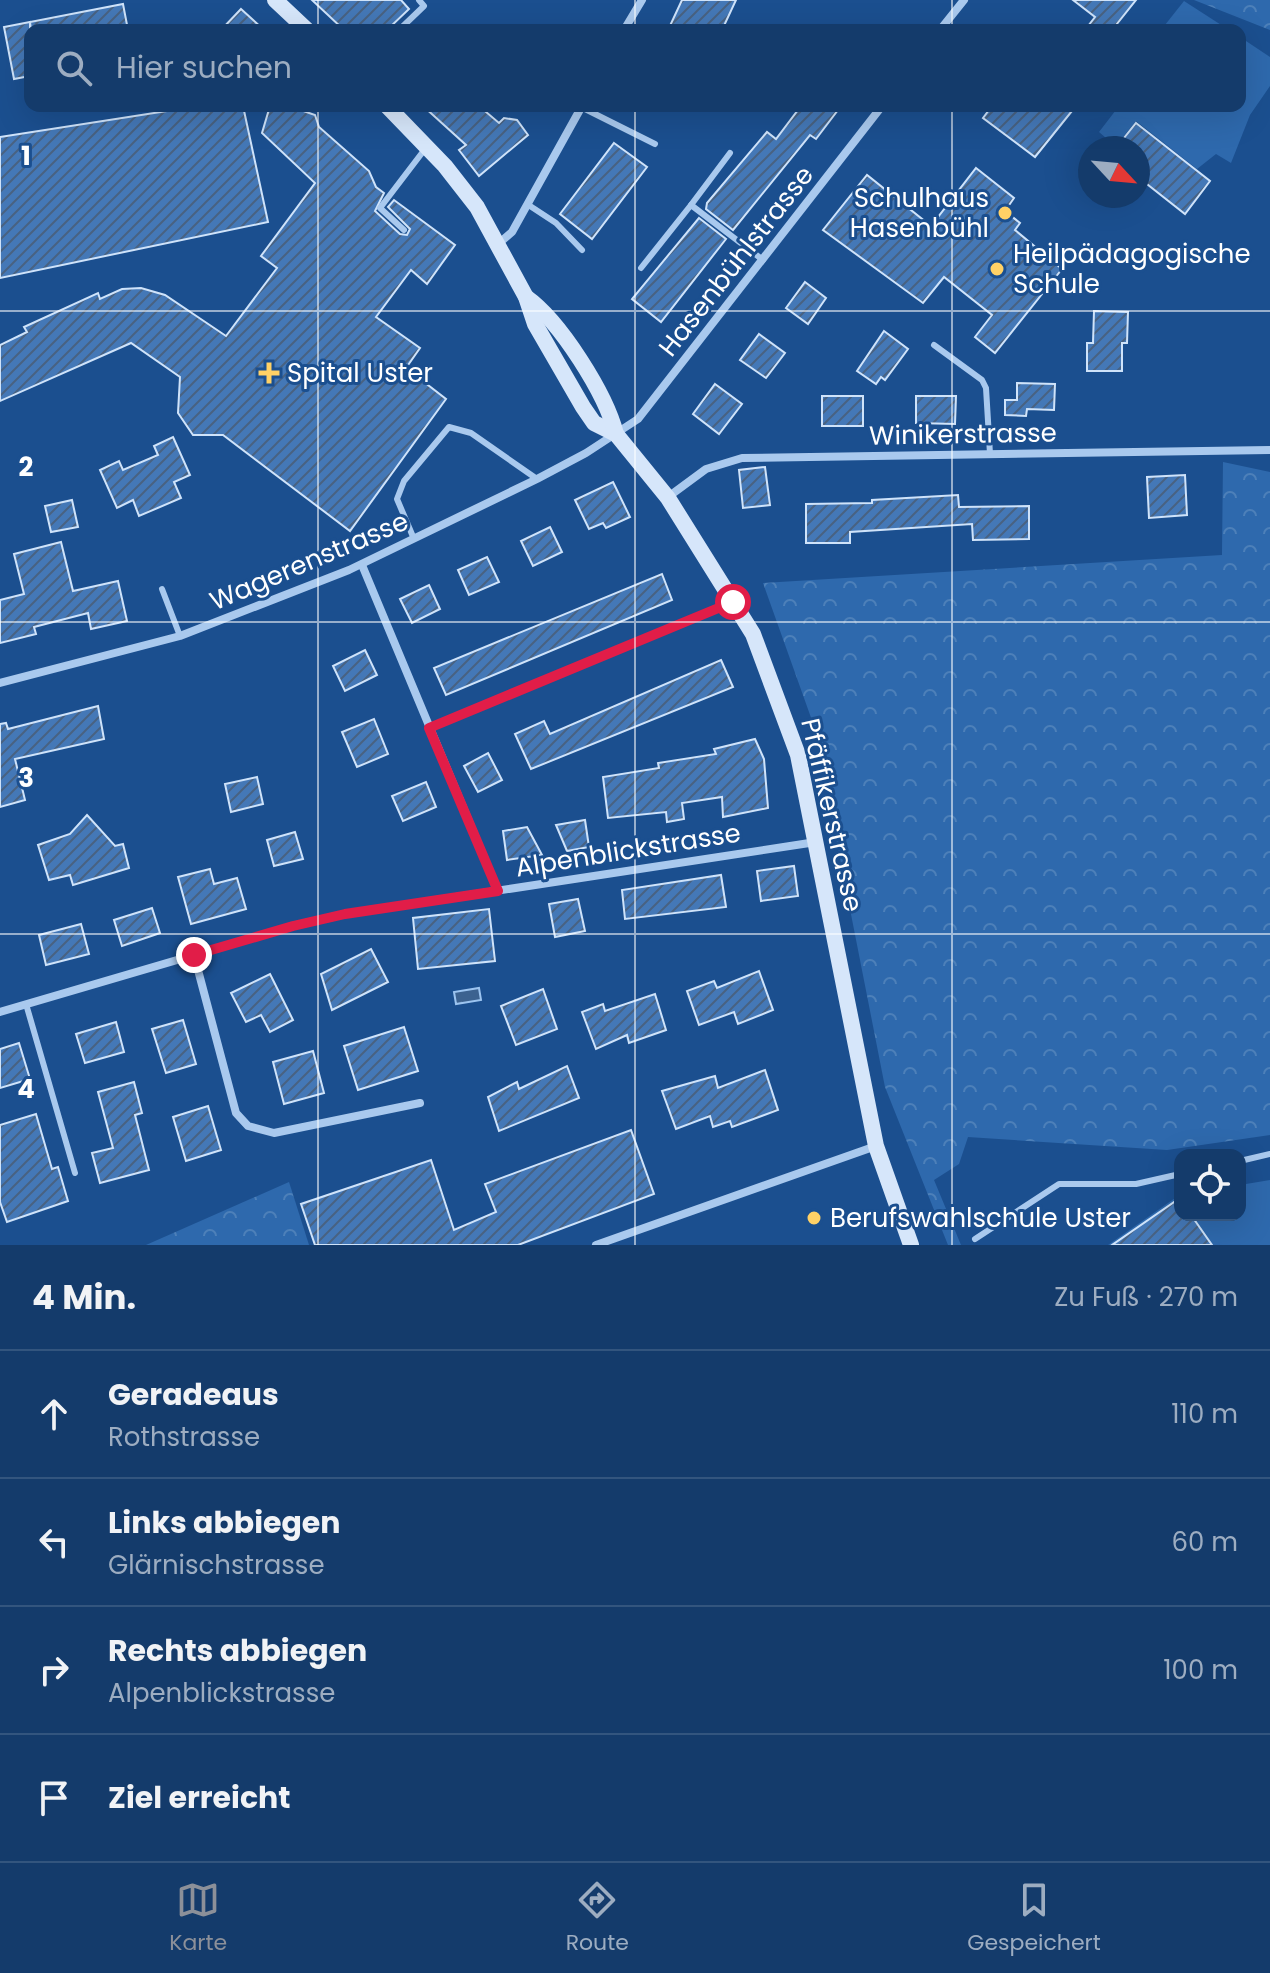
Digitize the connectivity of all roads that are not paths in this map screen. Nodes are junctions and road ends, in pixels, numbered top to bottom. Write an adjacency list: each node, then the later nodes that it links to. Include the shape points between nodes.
1 (275, 0): 6 (main road)
2 (419, 0): 7 (lane, via 424,6)
3 (642, 0): 5 (street)
4 (964, 0): 9 (street)
5 (633, 4): 8 (street)
6 (301, 24)
7 (405, 24)
8 (626, 24)
9 (945, 24)
10 (393, 112): 15 (main road, Pfäffikerstrasse)
11 (578, 112): 17 (street)
12 (593, 112): 14 (lane)
13 (877, 112): 22 (street, Hasenbühlstrasse)
14 (655, 144)
15 (427, 146): 19 (lane, via 380,208); 20 (main road, Pfäffikerstrasse, via 477,207)
16 (730, 153): 18 (lane)
17 (527, 204): 20 (street, via 512,232); 21 (lane, via 556,223)
18 (691, 205): 22 (lane); 23 (lane)
19 (404, 230)
20 (498, 244): 25 (main road, Pfäffikerstrasse, via 535,324 583,407 594,423)
21 (582, 250)
22 (763, 260): 25 (street, Hasenbühlstrasse, via 638,419)
23 (641, 268)
24 (934, 345): 27 (lane, via 982,380)
25 (616, 434): 28 (street, Wagerenstrasse); 29 (main road, Pfäffikerstrasse)
26 (1270, 450): 27 (street, Winikerstrasse)
27 (990, 454): 29 (street, Winikerstrasse, via 742,458 706,469)
28 (537, 479): 30 (street, Wagerenstrasse); 30 (lane, via 471,433 449,427 404,481 397,499)
29 (668, 498): 33 (main road, Pfäffikerstrasse)
30 (414, 539): 31 (street, Wagerenstrasse)
31 (362, 565): 34 (street, Wagerenstrasse); 36 (street)
32 (162, 589): 34 (lane)
33 (733, 602): 36 (street); 37 (main road, Pfäffikerstrasse, via 753,634 798,755)
34 (180, 636): 35 (street, Wagerenstrasse)
35 (0, 683)
36 (429, 728): 38 (street)
37 (817, 842): 38 (street, Alpenblickstrasse); 43 (main road, Pfäffikerstrasse)
38 (498, 891): 39 (street, Alpenblickstrasse, via 345,914)
39 (194, 955): 40 (street, Alpenblickstrasse); 42 (street, via 236,1113 248,1126 274,1133)
40 (26, 1004): 41 (street, Alpenblickstrasse); 46 (lane)
41 (0, 1012)
42 (420, 1103)
43 (876, 1146): 49 (street); 50 (main road, Pfäffikerstrasse)
44 (1270, 1154): 45 (lane)
45 (1246, 1160)
46 (75, 1173)
47 (1174, 1175): 48 (lane, via 1136,1184 1059,1184)
48 (975, 1239)
49 (596, 1245)
50 (911, 1245)

